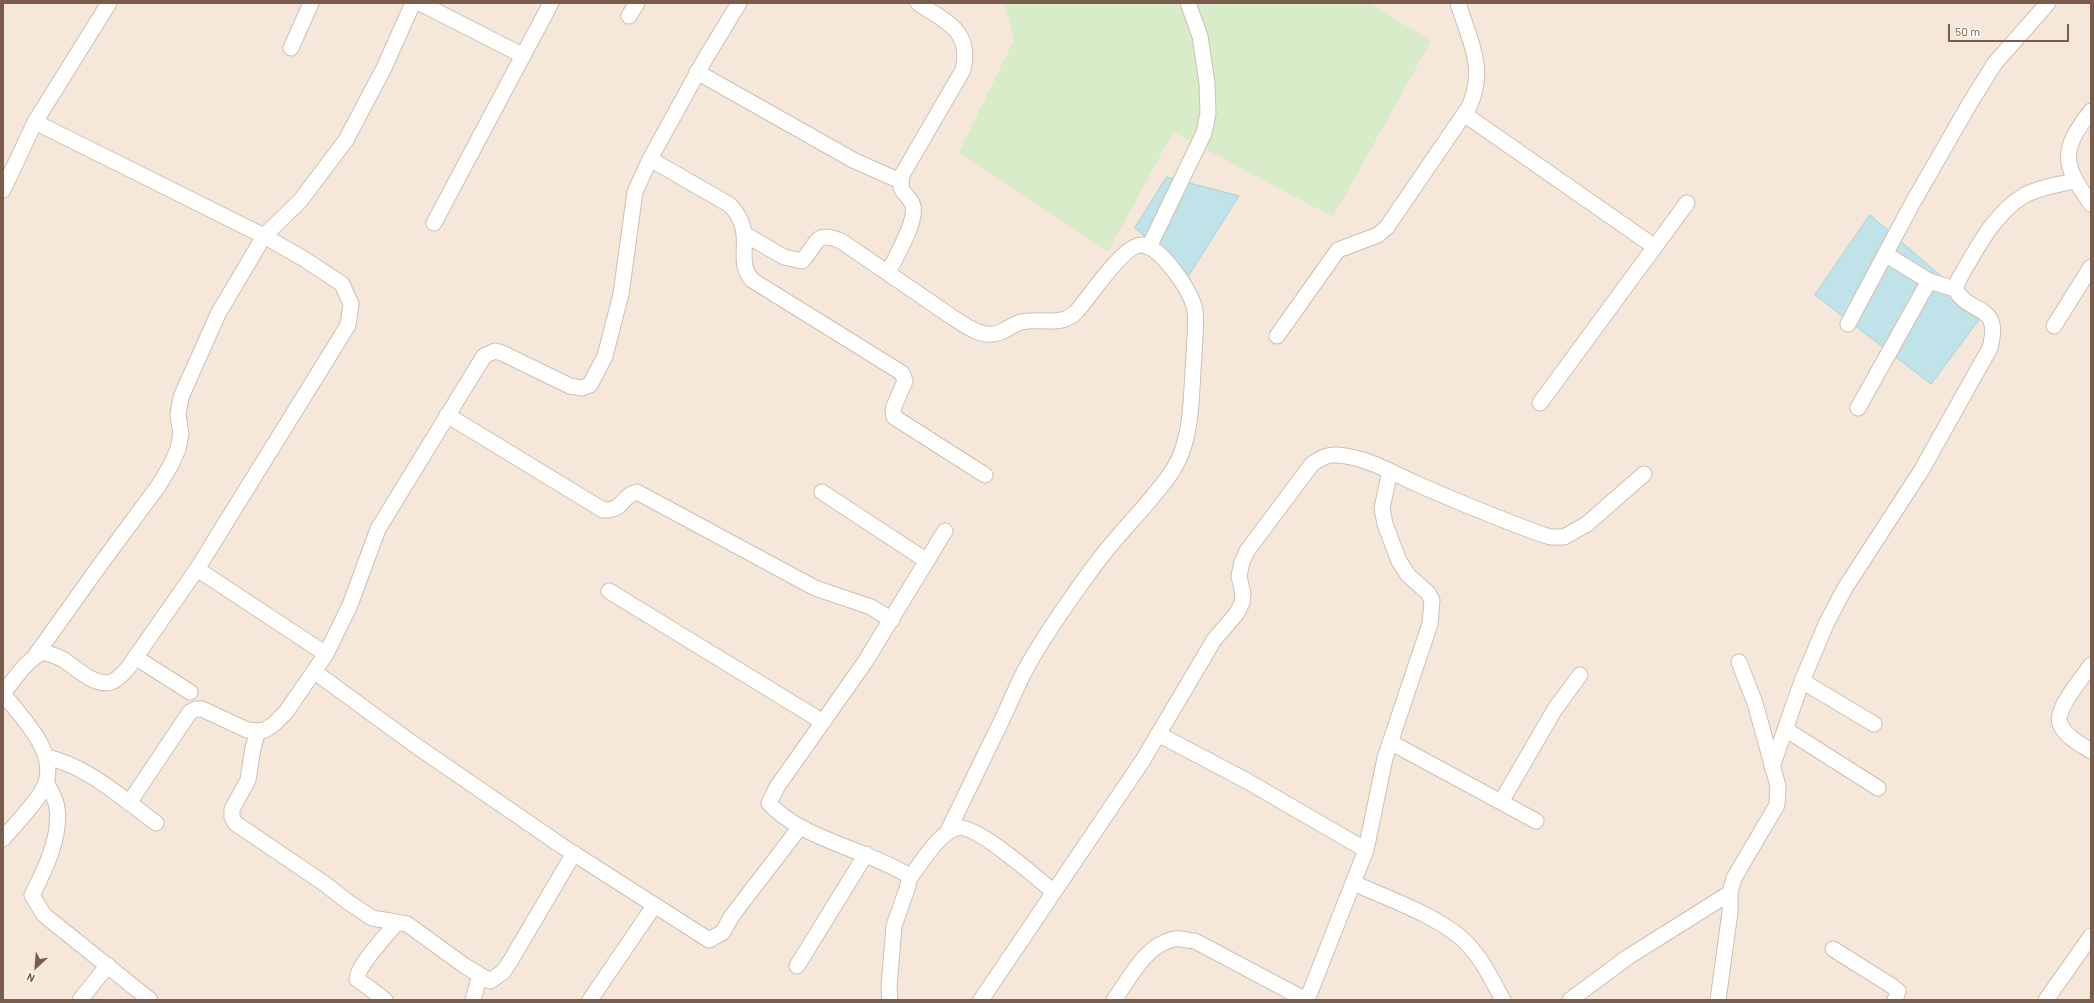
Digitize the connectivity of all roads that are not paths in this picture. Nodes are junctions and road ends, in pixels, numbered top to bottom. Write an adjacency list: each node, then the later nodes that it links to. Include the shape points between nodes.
1 (109, 3): 18 (street)
2 (311, 3): 13 (street)
3 (414, 3): 27 (street, via 384,68 346,140 300,201)
4 (420, 3): 14 (street)
5 (551, 3): 14 (street)
6 (637, 3): 12 (street)
7 (739, 3): 15 (street)
8 (918, 3): 20 (street, via 951,26 962,38 966,49 962,70 907,164)
9 (1458, 3): 17 (street, via 1474,48 1477,68 1474,96)
10 (2048, 3): 30 (street, via 1995,63 1970,102)
11 (1190, 5): 28 (street, via 1200,36 1208,113 1204,132)
12 (628, 16)
13 (291, 48)
14 (522, 55): 25 (street)
15 (697, 72): 19 (street); 20 (street, via 853,160)
16 (2091, 111): 21 (street, via 2075,133 2068,154 2069,168)
17 (1464, 114): 29 (street); 37 (street, via 1387,227 1372,238 1338,250)
18 (35, 122): 22 (street); 27 (street)
19 (650, 159): 26 (street, via 730,205 738,213); 40 (street, via 635,192 621,294 605,356 590,385 582,388 570,386 495,351 484,356)
20 (900, 181): 32 (street, via 913,212 906,236)
21 (2074, 181): 24 (street); 34 (street, via 2025,195 2010,206 1996,221 1975,252)
22 (3, 190)
23 (1688, 203): 29 (street)
24 (2091, 204)
25 (434, 223)
26 (746, 235): 32 (street, via 784,257 802,261 821,237 828,236 841,241); 43 (street, via 744,266 752,280 902,373 906,381 893,409 894,417)
27 (264, 236): 47 (street, via 342,284 351,304 348,325); 51 (street, via 218,314 192,368 181,397 178,415 181,434 172,463 159,485)
28 (1149, 247): 32 (street, via 1136,245 1126,253 1097,284 1076,313 1068,319 1056,322 1033,320 988,335 972,330); 76 (street, via 1171,267 1188,292 1194,308 1190,413 1180,458 1170,476 1090,572 1028,664)
29 (1655, 247): 38 (street)
30 (1885, 254): 33 (street); 35 (street)
31 (2091, 267): 36 (street)
32 (888, 273)
33 (1929, 281): 34 (street); 39 (street)
34 (1955, 289): 57 (street, via 1960,297 1985,312 1993,322 1994,335 1990,348 1920,471 1845,588 1827,622)
35 (1848, 324)
36 (2054, 326)
37 (1277, 336)
38 (1540, 403)
39 (1858, 408)
40 (448, 416): 49 (street, via 603,510 619,507 630,493 638,492 815,588 871,607); 50 (street, via 378,529 350,605)
41 (1390, 471): 42 (street, via 1550,538 1564,537 1587,524); 64 (street, via 1353,457 1335,454 1323,457 1312,464 1248,550 1239,576 1242,603 1204,655); 65 (street, via 1382,508 1393,550 1408,575 1432,600 1430,624)
42 (1644, 474)
43 (985, 475)
44 (822, 492): 46 (street)
45 (945, 531): 46 (street)
46 (927, 561): 49 (street)
47 (197, 569): 50 (street); 52 (street)
48 (609, 591): 60 (street)
49 (892, 620): 60 (street)
50 (326, 654): 55 (street)
51 (35, 656): 52 (street, via 43,652 52,654 103,683 119,678); 59 (street)
52 (135, 658): 58 (street)
53 (1739, 662): 68 (street, via 1755,703)
54 (2091, 665): 66 (street, via 2066,700 2060,711 2059,723 2065,732)
55 (315, 672): 63 (street, via 274,724); 79 (street, via 412,743)
56 (1580, 675): 71 (street, via 1555,709)
57 (1802, 681): 61 (street); 62 (street)
58 (190, 692)
59 (3, 694): 67 (street)
60 (823, 722): 75 (street, via 777,786 769,803 784,818)
61 (1874, 724)
62 (1785, 729): 68 (street); 70 (street)
63 (258, 731): 72 (street, via 248,730 202,709 190,712); 86 (street, via 252,748 248,780 232,809 235,823 372,918)
64 (1158, 734): 78 (street); 83 (street)
65 (1390, 742): 71 (street); 78 (street)
66 (2091, 751)
67 (47, 757): 69 (street, via 49,770); 72 (street, via 62,760 93,776)
68 (1772, 767): 84 (street, via 1778,786 1777,805 1734,878)
69 (46, 782): 77 (street, via 42,791); 89 (street, via 54,796 58,823 32,895 44,915)
70 (1878, 788)
71 (1501, 802): 73 (street)
72 (129, 803): 74 (street)
73 (1536, 821)
74 (156, 823)
75 (800, 827): 80 (street); 85 (street, via 731,917 723,932 709,940)
76 (947, 833): 81 (street); 83 (street, via 964,827 976,833)
77 (3, 839)
78 (1366, 850): 82 (street)
79 (574, 854): 85 (street); 91 (street, via 503,972 490,981)
80 (866, 854): 81 (street, via 898,869); 90 (street)
81 (909, 879): 97 (street, via 894,926)
82 (1354, 883): 100 (street); 101 (street, via 1417,912 1460,937 1482,962)
83 (1054, 892): 98 (street)
84 (1730, 893): 102 (street, via 1628,957); 103 (street, via 1730,912)
85 (654, 906): 96 (street)
86 (398, 922): 91 (street, via 421,932); 94 (street, via 357,973 357,979)
87 (2091, 936): 105 (street)
88 (1833, 950): 104 (street, via 1892,986 1898,991)
89 (108, 965): 92 (street); 93 (street)
90 (797, 966)
91 (480, 975): 95 (street)
92 (80, 1000)
93 (150, 1000)
94 (385, 1000)
95 (472, 1000)
96 (590, 1000)
97 (890, 1000)
98 (981, 1000)
99 (1114, 1000): 100 (street, via 1157,945 1175,939 1195,941)
100 (1306, 1000)
101 (1503, 1000)
102 (1570, 1000)
103 (1718, 1000)
104 (1895, 1000)
105 (2046, 1000)

